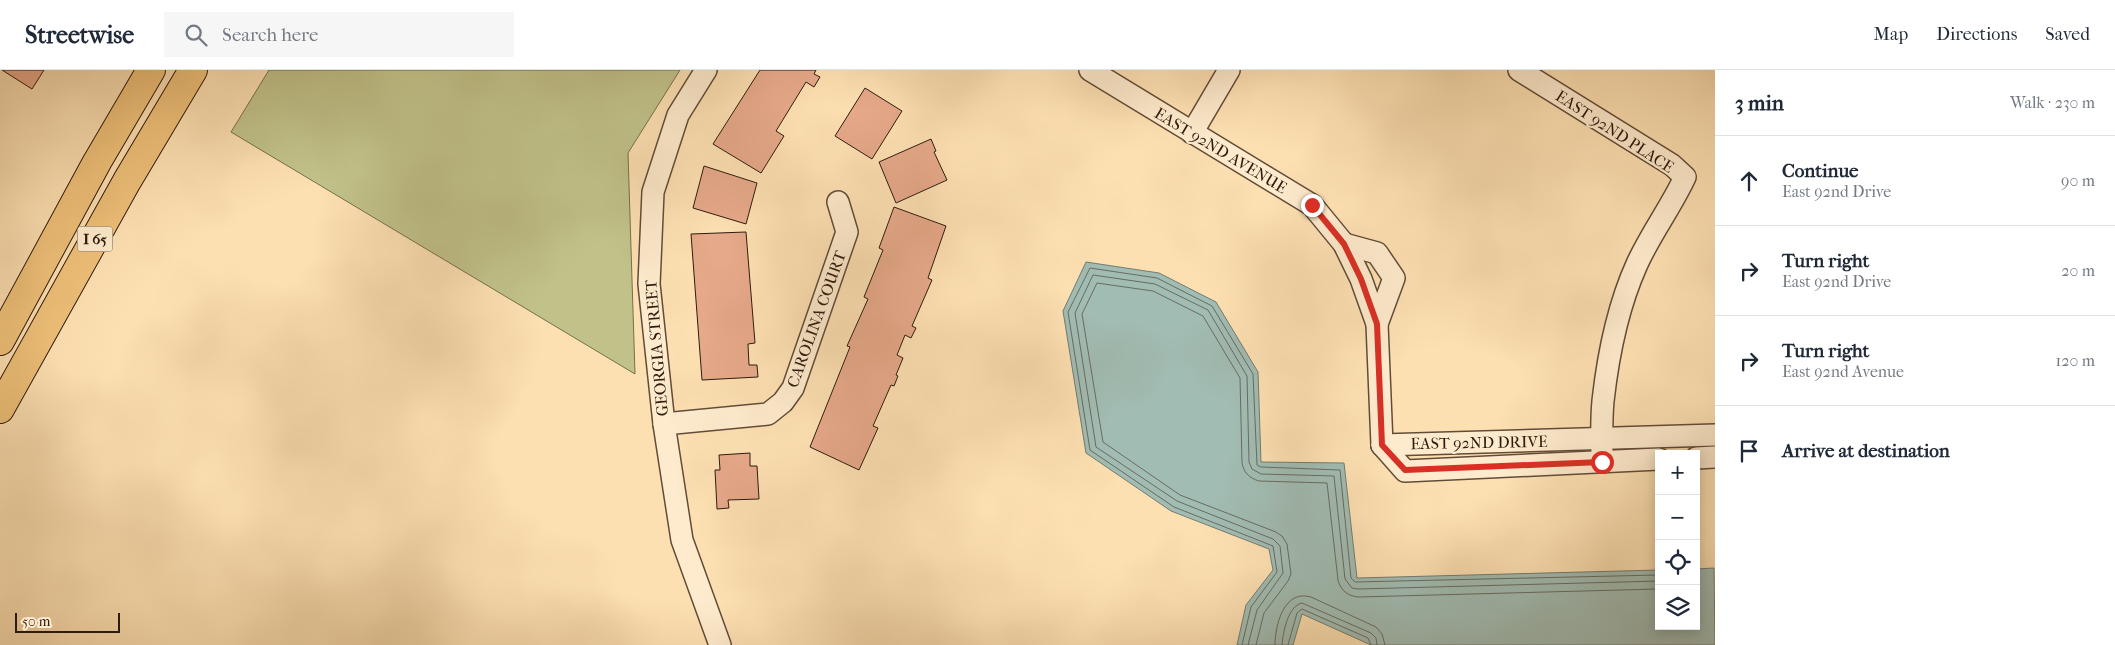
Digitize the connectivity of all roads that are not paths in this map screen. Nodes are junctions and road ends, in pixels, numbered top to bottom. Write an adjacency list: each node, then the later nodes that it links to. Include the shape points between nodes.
1 (151, 70): 11 (highway, I 65)
2 (193, 70): 12 (highway, I 65)
3 (706, 70): 13 (street, GEORGIA STREET, via 678,115 654,192 648,284)
4 (1090, 70): 7 (street, EAST 92ND AVENUE)
5 (1229, 70): 7 (street)
6 (1519, 70): 15 (street, EAST 92ND PLACE, via 1672,165 1685,177 1637,264 1622,307 1603,403)
7 (1192, 132): 9 (street, EAST 92ND AVENUE, via 1312,205)
8 (838, 202): 13 (street, CAROLINA COURT, via 847,232 793,388 783,402 768,414)
9 (1344, 244): 10 (street, EAST 92ND AVENUE); 10 (street, via 1377,253 1394,278)
10 (1377, 324): 16 (street, EAST 92ND AVENUE)
11 (0, 341)
12 (0, 409)
13 (664, 424): 21 (street, GEORGIA STREET, via 682,540)
14 (1715, 435): 15 (street, EAST 92ND DRIVE)
15 (1602, 439): 16 (street, EAST 92ND DRIVE); 20 (street)
16 (1382, 445): 20 (street, EAST 92ND DRIVE, via 1405,470)
17 (1715, 457): 18 (street)
18 (1700, 458)
19 (1655, 460): 20 (street, EAST 92ND DRIVE)
20 (1602, 462)
21 (720, 645)

